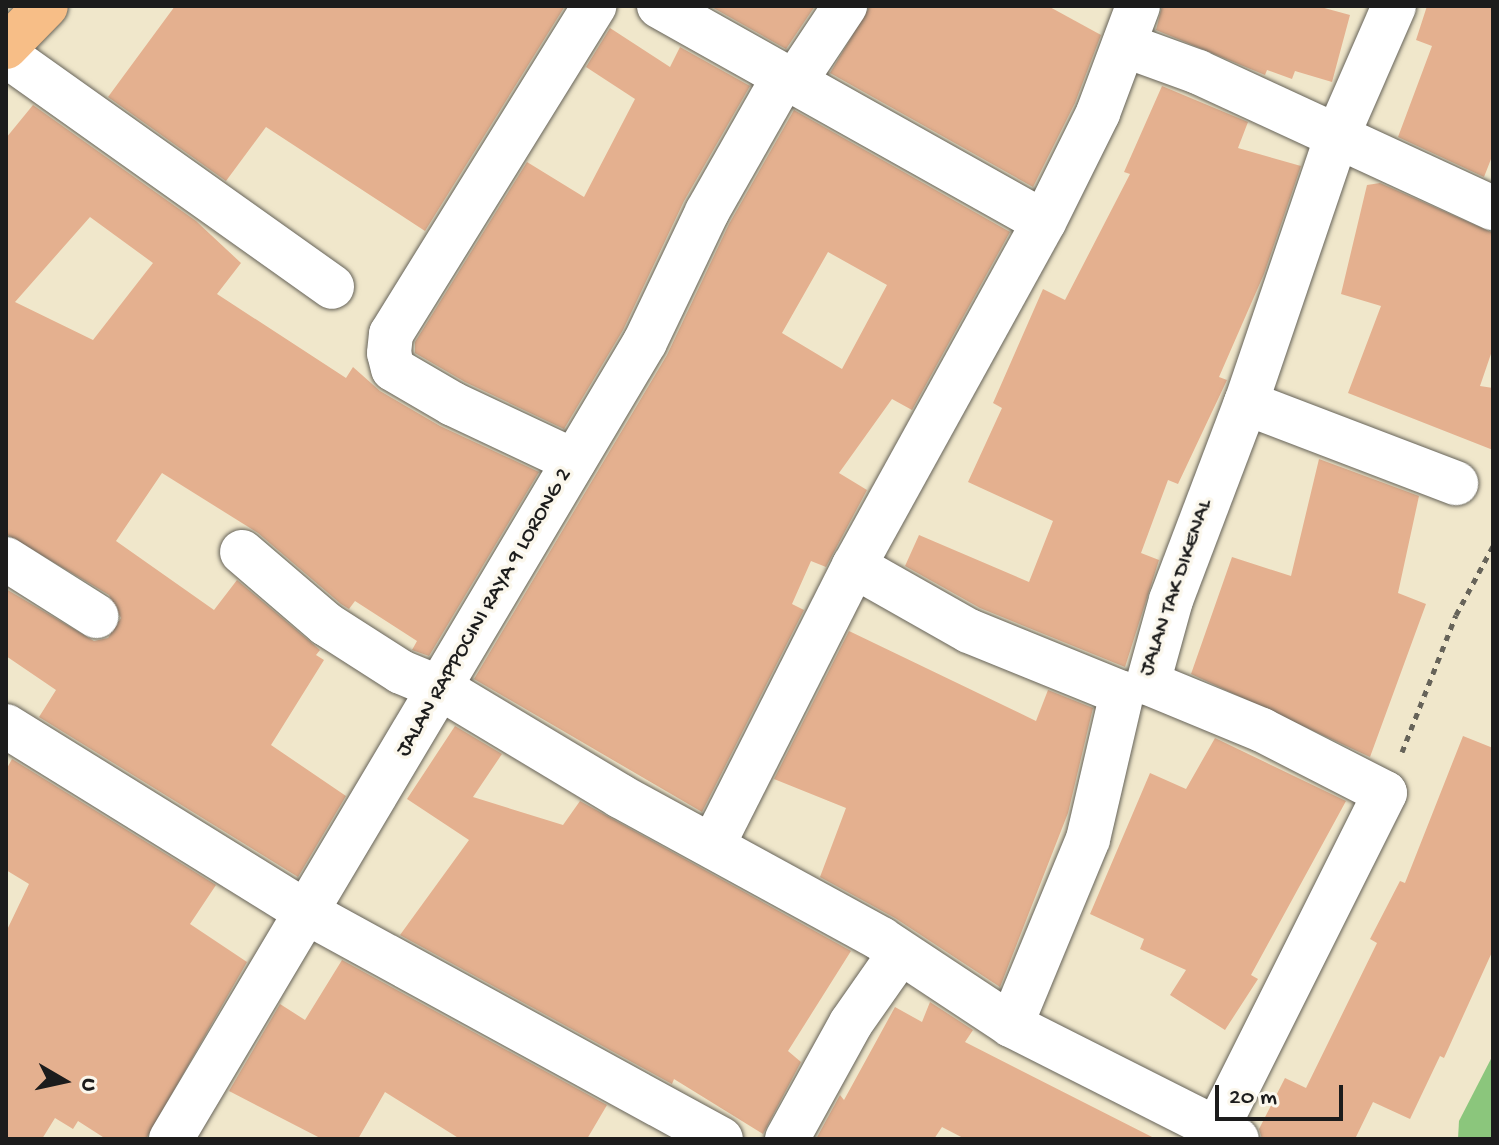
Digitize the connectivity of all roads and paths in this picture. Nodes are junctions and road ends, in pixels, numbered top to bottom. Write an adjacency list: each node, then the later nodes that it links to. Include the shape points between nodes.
1 (46, 6): 7 (main road)
2 (594, 6): 15 (street, via 391,334 389,353 393,369)
3 (659, 6): 9 (street)
4 (845, 6): 9 (street, JALAN RAPPOCINI RAYA 9 LORONG 2)
5 (1394, 6): 10 (street, JALAN TAK DIKENAL)
6 (1131, 25): 10 (street, via 1198,72); 12 (street, via 1098,113)
7 (6, 47)
8 (6, 55): 13 (street)
9 (788, 81): 12 (street); 15 (street, JALAN RAPPOCINI RAYA 9 LORONG 2, via 707,212 663,310)
10 (1336, 139): 11 (street); 14 (street, JALAN TAK DIKENAL)
11 (1493, 208)
12 (1044, 222): 20 (street)
13 (332, 287)
14 (1246, 403): 16 (street); 22 (street, JALAN TAK DIKENAL)
15 (574, 461): 23 (street, JALAN RAPPOCINI RAYA 9 LORONG 2)
16 (1456, 483)
17 (1493, 546): 25 (path, via 1456,615)
18 (242, 552): 23 (street, via 326,624 401,672)
19 (6, 559): 21 (street)
20 (854, 566): 22 (street, via 969,631); 26 (street)
21 (96, 616)
22 (1135, 688): 25 (street, via 1262,730); 29 (street, JALAN TAK DIKENAL, via 1088,839)
23 (442, 689): 26 (street); 27 (street, JALAN RAPPOCINI RAYA 9 LORONG 2)
24 (6, 726): 27 (street)
25 (1385, 793): 30 (street)
26 (713, 845): 28 (street)
27 (306, 912): 31 (street, JALAN RAPPOCINI RAYA 9 LORONG 2); 32 (street)
28 (900, 953): 29 (street); 33 (street, via 851,1023)
29 (1011, 1025): 30 (street)
30 (1227, 1134)
31 (171, 1139)
32 (721, 1139)
33 (787, 1139)

